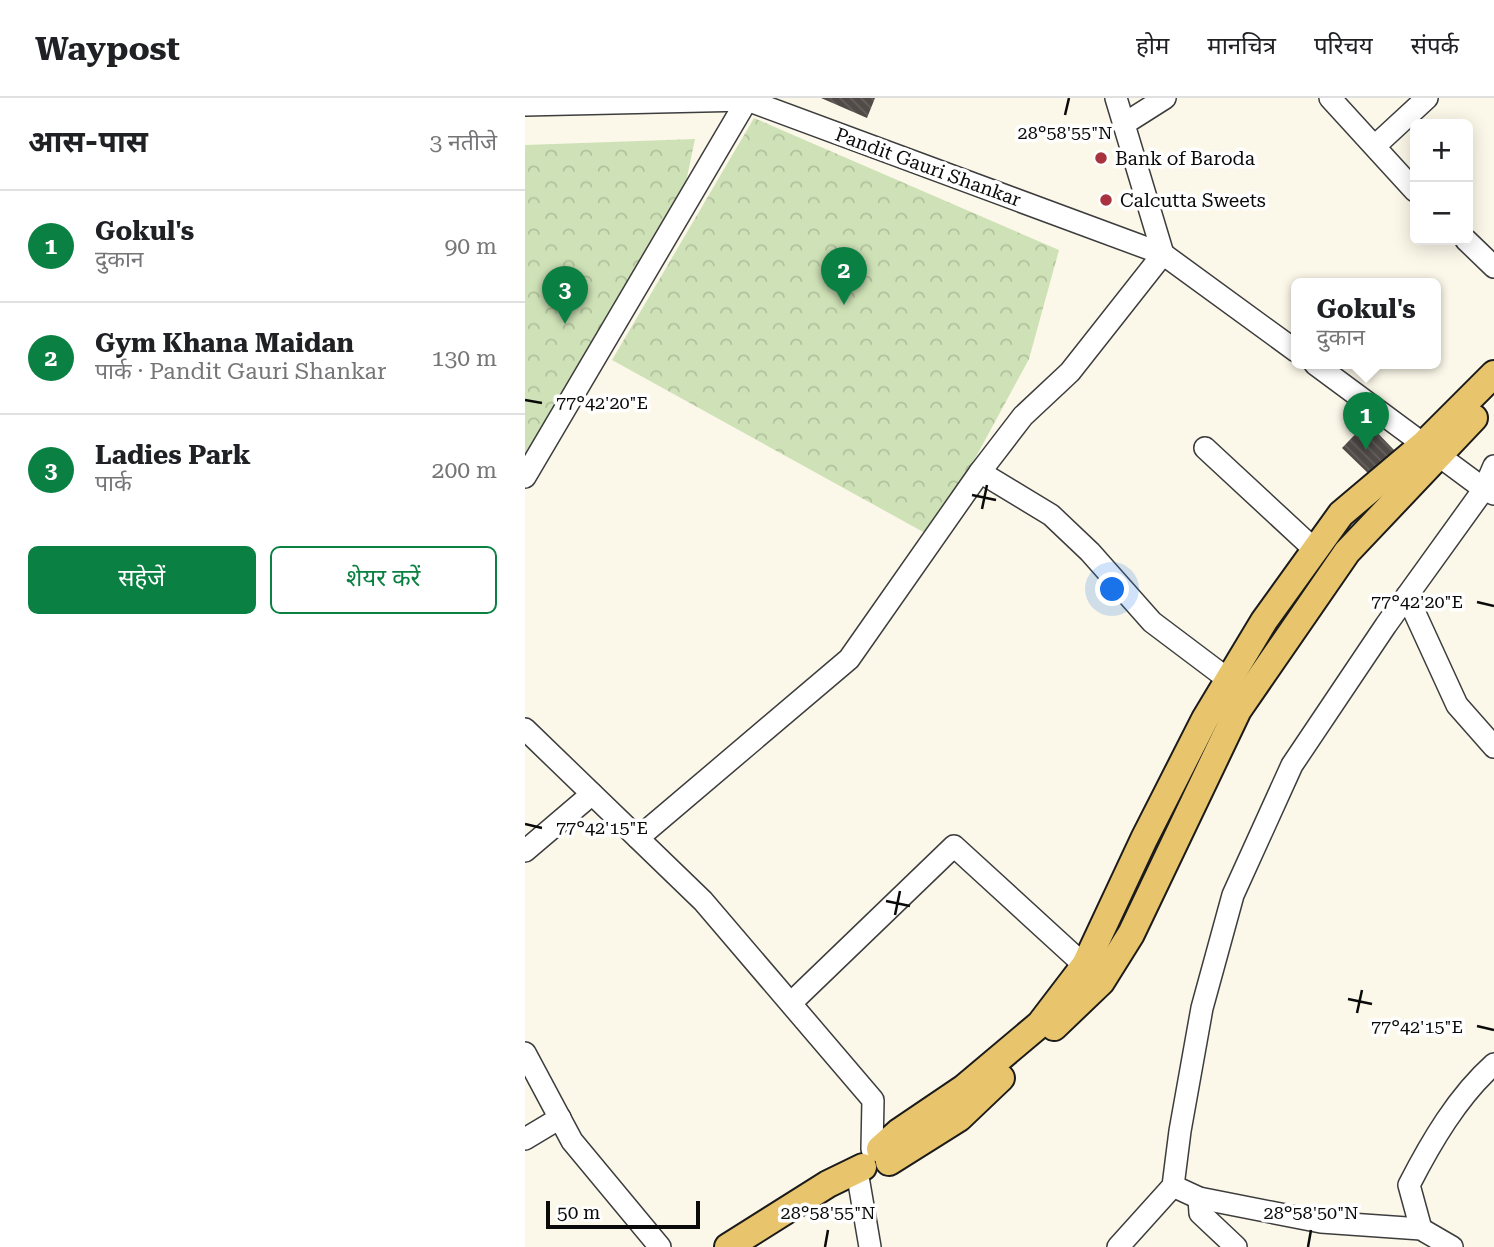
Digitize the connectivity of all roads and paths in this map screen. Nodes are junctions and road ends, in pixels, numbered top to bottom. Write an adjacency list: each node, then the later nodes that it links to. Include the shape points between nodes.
1 (1116, 98): 7 (street)
2 (1165, 98): 7 (street)
3 (1330, 98): 8 (street)
4 (1427, 98): 8 (street)
5 (747, 100): 6 (street, Pandit Gauri Shankar); 11 (street, Pandit Gauri Shankar); 21 (street)
6 (525, 105)
7 (1124, 124): 11 (street)
8 (1375, 146): 9 (street)
9 (1410, 185)
10 (1471, 245): 12 (street)
11 (1163, 254): 13 (street, Pandit Gauri Shankar); 20 (street, via 1070,372 1023,416)
12 (1494, 267)
13 (1291, 347)
14 (1322, 369): 18 (street)
15 (1494, 374): 18 (main road)
16 (1494, 397): 18 (main road)
17 (1205, 448): 25 (street)
18 (1431, 450): 22 (street); 23 (main road); 24 (main road)
19 (1494, 466): 22 (street)
20 (980, 472): 27 (street, via 1051,516 1152,622); 31 (street, via 849,659)
21 (525, 477)
22 (1489, 491): 26 (street)
23 (1341, 514): 24 (main road); 25 (main road)
24 (1365, 533): 33 (main road, via 1347,552 1238,710 1131,934)
25 (1315, 550): 27 (main road)
26 (1407, 596): 29 (street, via 1457,705); 40 (street, via 1292,765 1233,895 1202,1008)
27 (1229, 680): 33 (main road, via 1144,839)
28 (525, 729): 30 (street)
29 (1494, 747)
30 (592, 794): 31 (street); 32 (street)
31 (638, 838): 34 (street, via 703,901)
32 (525, 851)
33 (1093, 973): 34 (street, via 954,846); 39 (main road, via 964,1088 899,1132)
34 (790, 1003): 39 (street, via 873,1100)
35 (525, 1053): 37 (street)
36 (1494, 1063): 42 (street, via 1473,1082 1409,1185)
37 (560, 1118): 38 (street); 43 (street, via 572,1140)
38 (525, 1139)
39 (872, 1160): 44 (main road); 45 (street)
40 (1173, 1186): 41 (street); 46 (street)
41 (1199, 1198): 42 (street, via 1321,1222); 47 (street, via 1200,1213)
42 (1421, 1229): 48 (street)
43 (660, 1247)
44 (728, 1247)
45 (870, 1247)
46 (1118, 1247)
47 (1236, 1247)
48 (1451, 1247)

